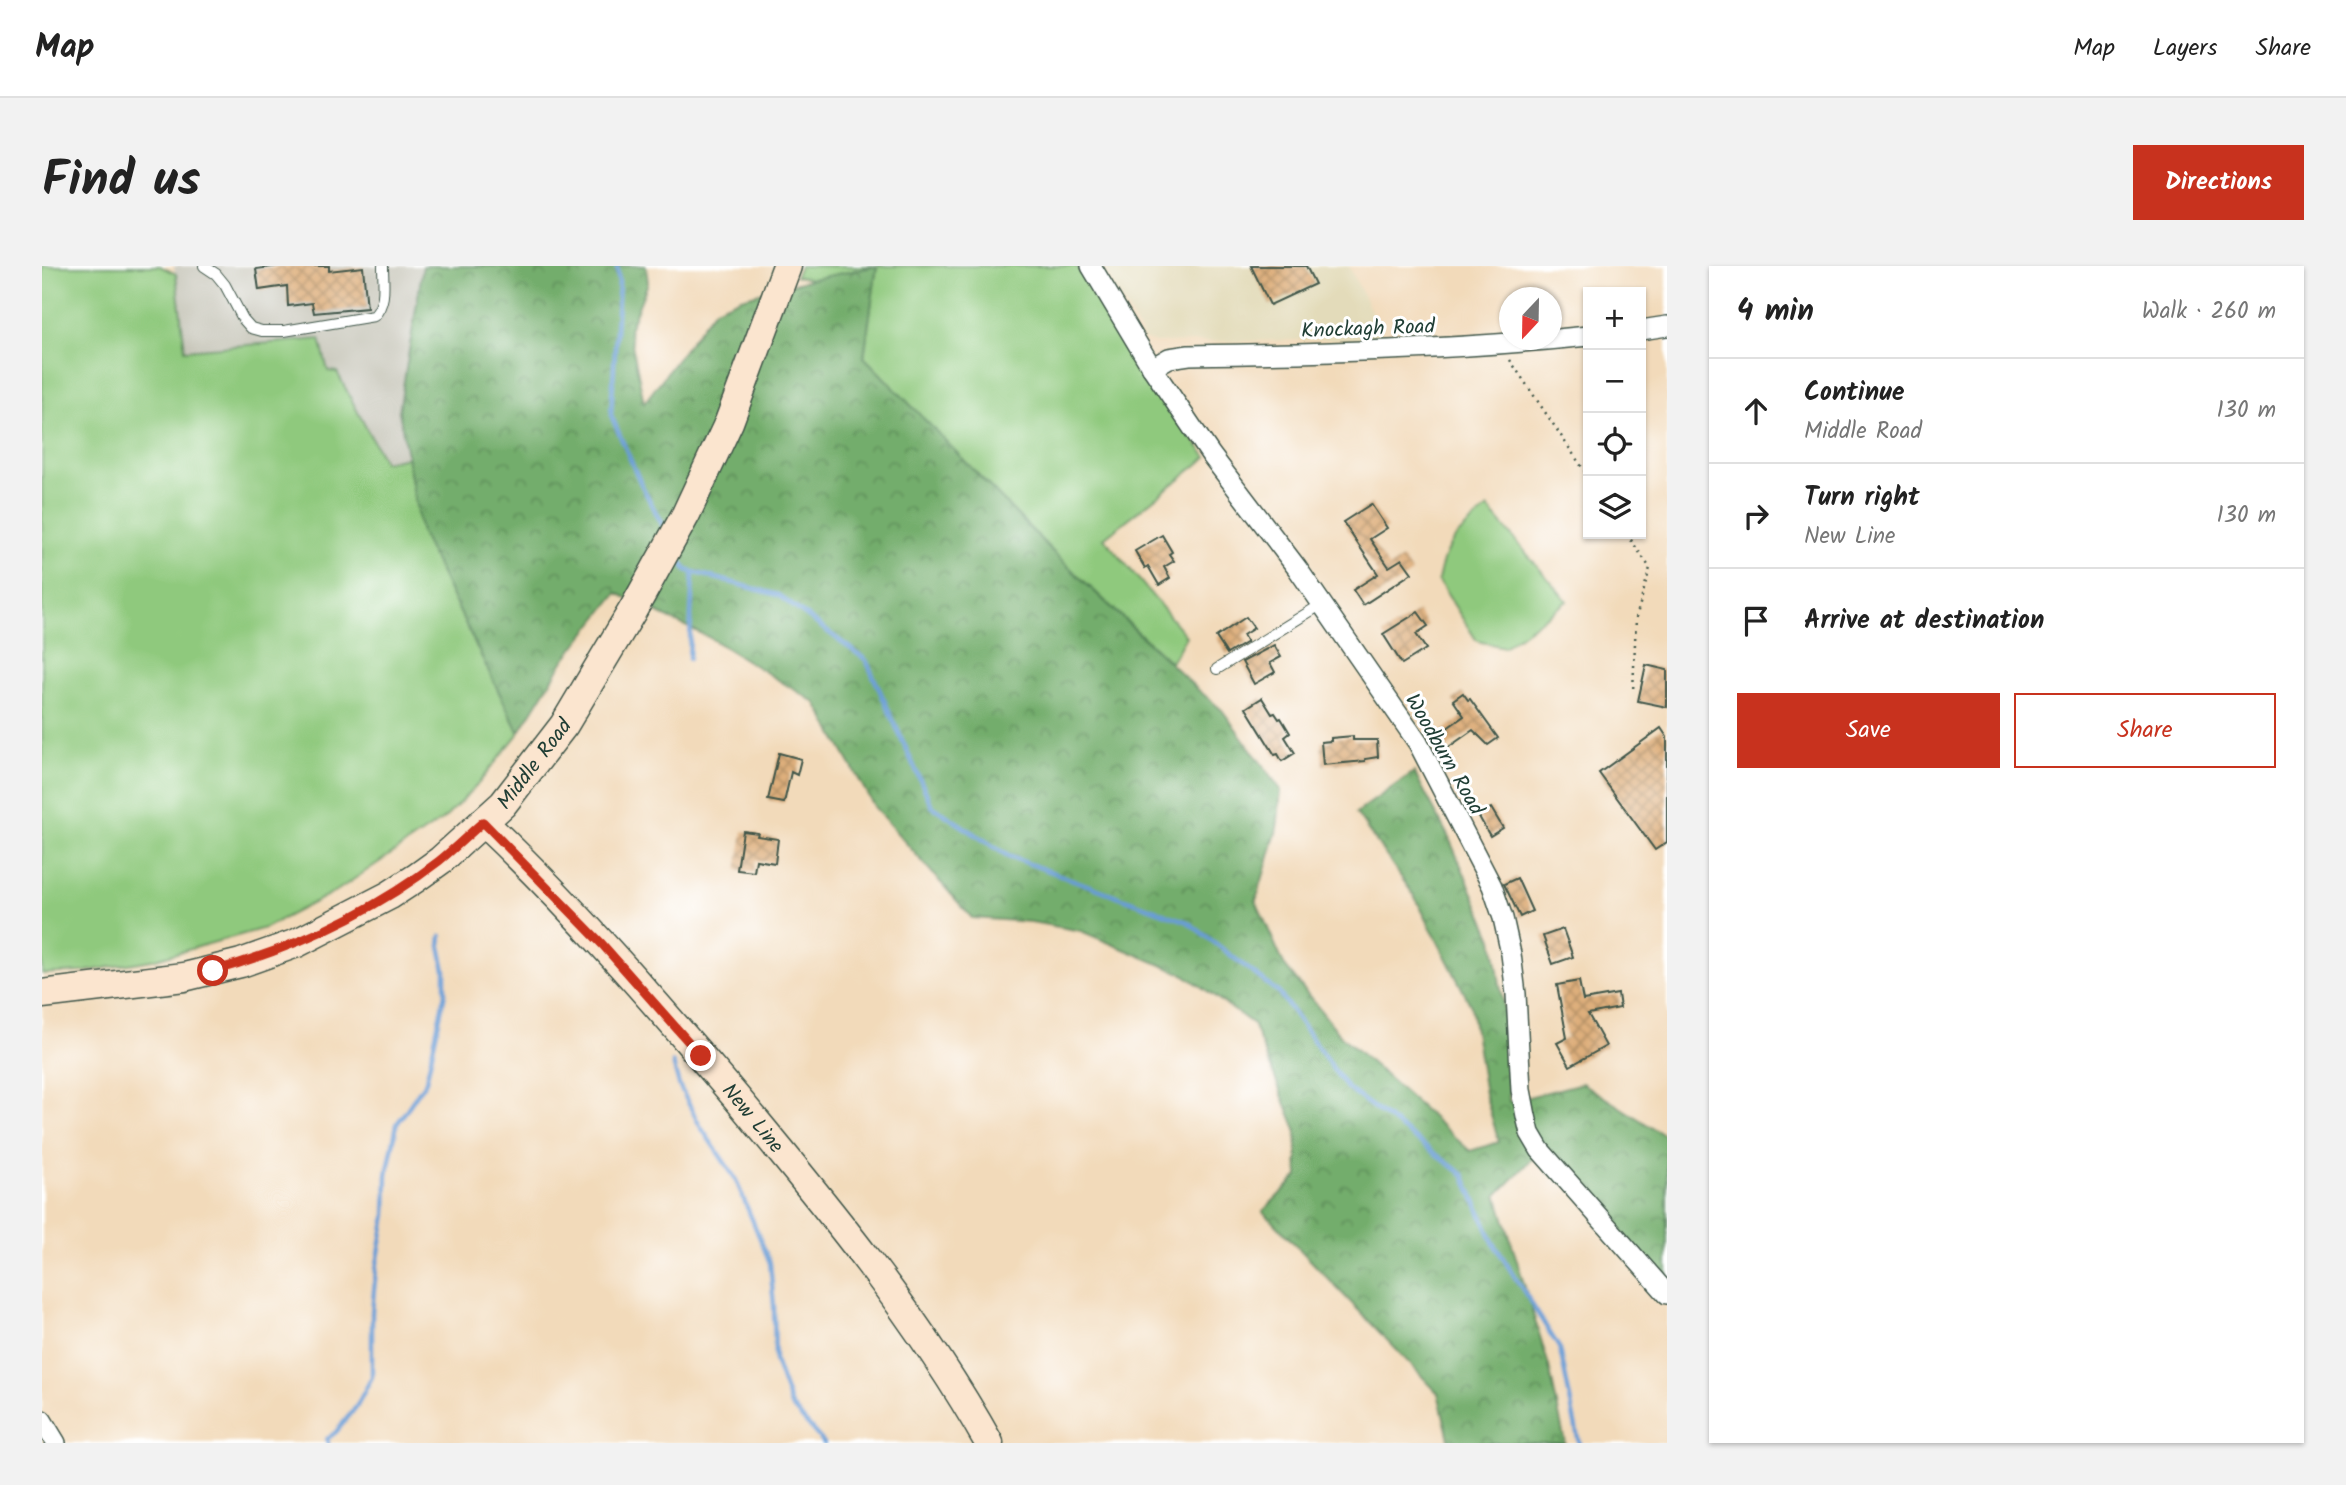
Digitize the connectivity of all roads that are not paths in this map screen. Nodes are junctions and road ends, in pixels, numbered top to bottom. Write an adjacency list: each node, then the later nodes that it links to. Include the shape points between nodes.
1 (204, 266): 2 (lane, via 216,274 251,328 271,332 374,316 384,299)
2 (383, 266)
3 (787, 266): 11 (main road, Middle Road, via 729,422 685,514 564,725)
4 (1091, 266): 8 (street, Woodburn Road)
5 (1667, 326): 6 (street)
6 (1646, 329)
7 (1583, 337): 8 (street, Knockagh Road, via 1370,352 1189,355)
8 (1152, 368): 9 (street, Woodburn Road, via 1210,455)
9 (1322, 604): 10 (lane); 13 (street, Woodburn Road, via 1418,743 1492,886 1511,954 1521,1090 1530,1133)
10 (1217, 669)
11 (483, 822): 12 (main road, Middle Road, via 441,860 390,895 270,954 164,980); 16 (main road, New Line, via 602,944 795,1168 906,1313)
12 (42, 994)
13 (1667, 1294)
14 (42, 1420): 15 (street)
15 (55, 1443)
16 (989, 1443)

